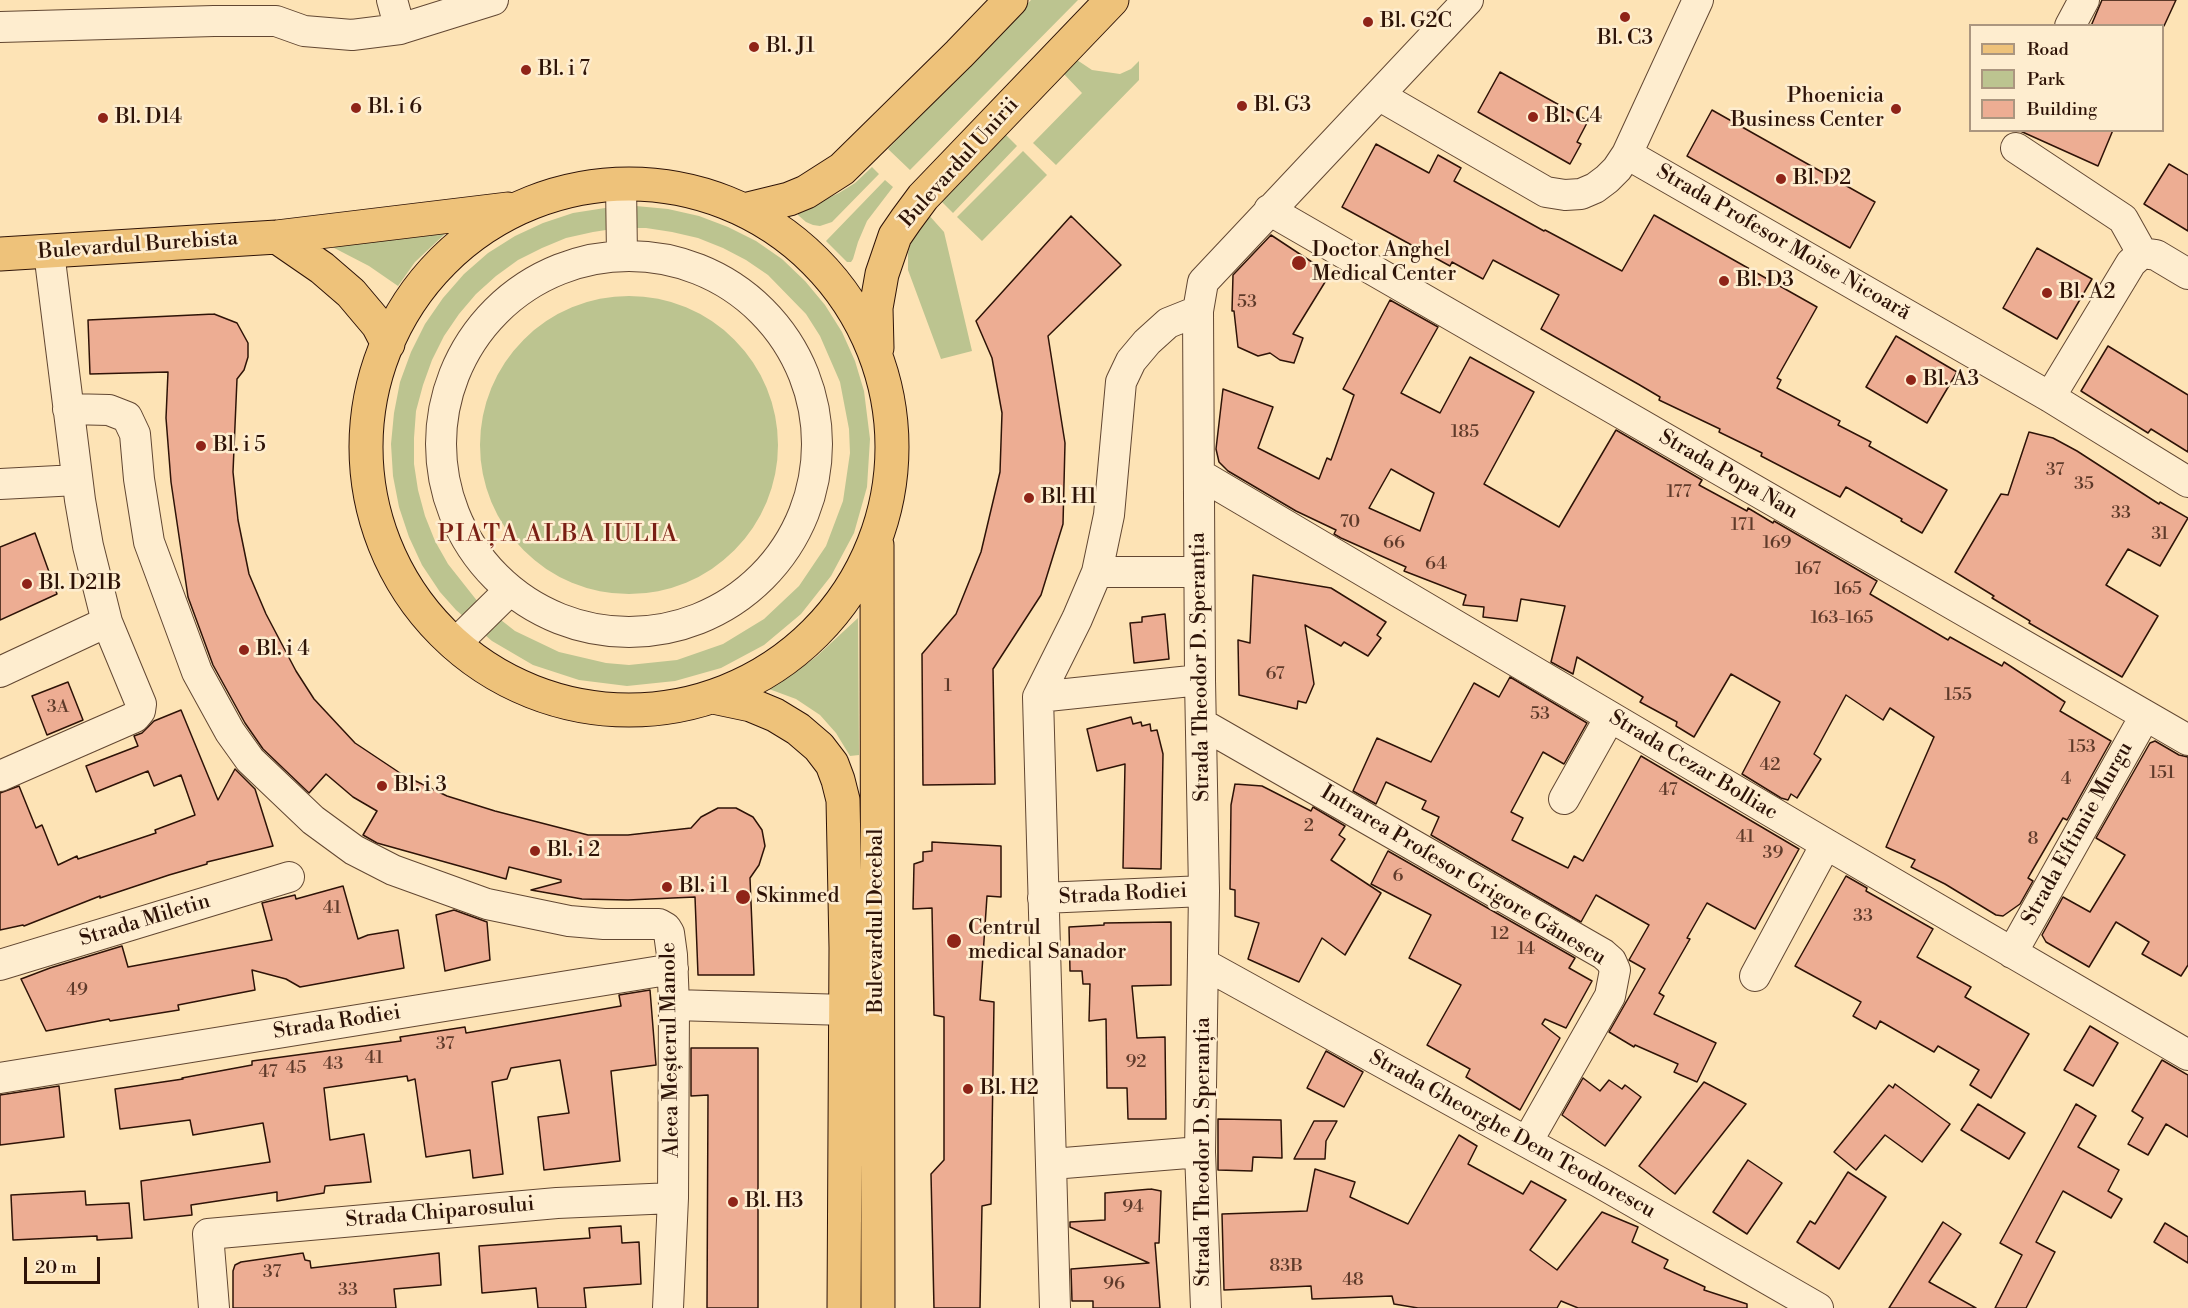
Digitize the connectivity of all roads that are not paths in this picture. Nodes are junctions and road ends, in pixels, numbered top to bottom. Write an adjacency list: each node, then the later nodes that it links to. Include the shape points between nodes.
1 (392, 0): 10 (street)
2 (493, 0): 10 (street)
3 (1011, 0): 16 (main road, via 842,169 798,195)
4 (1112, 0): 26 (main road, Bulevardul Unirii, via 923,197 895,236 878,292)
5 (1468, 0): 11 (street, Strada Theodor D. Speranția)
6 (1698, 0): 13 (street)
7 (2084, 0): 8 (street)
8 (2071, 24)
9 (0, 27): 10 (street, via 276,21 304,31 352,35)
10 (400, 29)
11 (1380, 96): 13 (street, via 1546,192 1573,195 1595,189); 17 (street, Strada Theodor D. Speranția)
12 (2016, 148): 20 (street, via 2123,219)
13 (1627, 154): 27 (street, Strada Profesor Moise Nicoară)
14 (621, 184): 15 (main road, via 578,189); 16 (main road, via 685,190); 22 (street)
15 (527, 205): 18 (main road, Bulevardul Burebista); 25 (main road, via 490,224 445,260 412,299)
16 (744, 210): 26 (main road, via 784,233 823,268 858,317)
17 (1269, 210): 24 (street, Strada Theodor D. Speranția, via 1203,282); 43 (street, Strada Popa Nan)
18 (277, 237): 19 (main road, Bulevardul Burebista); 25 (main road, via 351,293 378,325)
19 (49, 252): 21 (main road, Bulevardul Burebista); 28 (street)
20 (2142, 253): 23 (street, via 2156,255); 27 (street, via 2131,263)
21 (0, 254)
22 (622, 256): 36 (street, via 567,267 517,294 492,315 472,341 451,385 441,432 448,497 472,548); 36 (street, via 674,262 706,273 750,300 774,325 794,353 812,402 816,453 807,504 784,550 761,576 728,603 689,622 647,631 604,630 554,617)
23 (2188, 274)
24 (1198, 311): 29 (street, Strada Theodor D. Speranția); 34 (street, via 1168,323 1147,342 1131,360 1121,382 1110,515)
25 (388, 344): 38 (main road, via 374,382 368,415 366,462 371,502 380,534 400,577 426,616)
26 (877, 359): 33 (main road, via 889,404 892,450 888,496)
27 (2050, 397): 31 (street, Strada Profesor Moise Nicoară)
28 (68, 409): 30 (street); 56 (street, Aleea Meșterul Manole, via 110,410 127,417 135,434 149,542 197,672 250,760 313,820 354,850 393,870 487,904 569,921 659,924 669,933)
29 (1199, 474): 35 (street, Strada Theodor D. Speranția); 44 (street, Strada Cezar Bolliac)
30 (77, 480): 32 (street); 37 (street)
31 (2188, 482)
32 (0, 484)
33 (878, 534): 41 (main road, via 852,588 814,634 761,675); 69 (main road, Bulevardul Decebal)
34 (1097, 572): 35 (street); 42 (street)
35 (1199, 572): 40 (street, Strada Theodor D. Speranția)
36 (510, 590): 38 (street)
37 (107, 622): 39 (street); 47 (street, via 141,704 140,711 135,717)
38 (454, 645): 41 (main road, via 512,683 570,704 646,710)
39 (0, 672)
40 (1200, 680): 42 (street); 45 (street, Strada Theodor D. Speranția)
41 (713, 696): 59 (main road, Bulevardul Decebal, via 775,715 819,747 832,764 843,800)
42 (1038, 697): 52 (street)
43 (2145, 716): 46 (street, Strada Popa Nan); 53 (street, Strada Eftimie Murgu)
44 (1610, 717): 48 (street); 49 (street, Strada Cezar Bolliac)
45 (1202, 724): 51 (street, Strada Theodor D. Speranția); 62 (street, Intrarea Profesor Grigore Gănescu, via 1611,961 1615,970 1610,996)
46 (2188, 740)
47 (0, 776)
48 (1564, 800)
49 (1826, 844): 53 (street, Strada Cezar Bolliac); 57 (street)
50 (289, 877): 55 (street, Strada Miletin)
51 (1204, 891): 52 (street, Strada Rodiei); 54 (street, Strada Theodor D. Speranția)
52 (1042, 898): 64 (street)
53 (2012, 953): 60 (street, Strada Cezar Bolliac)
54 (1204, 964): 62 (street, Strada Gheorghe Dem Teodorescu); 63 (street, Strada Theodor D. Speranția)
55 (0, 965)
56 (673, 969): 58 (street, Aleea Meșterul Manole); 61 (street, Strada Rodiei)
57 (1755, 976)
58 (674, 1005): 59 (street); 65 (street, Aleea Meșterul Manole)
59 (846, 1010): 68 (main road, Bulevardul Decebal)
60 (2188, 1054)
61 (0, 1078)
62 (1527, 1142): 72 (street, Strada Gheorghe Dem Teodorescu)
63 (1200, 1152): 64 (street); 71 (street, Strada Theodor D. Speranția)
64 (1052, 1164): 70 (street)
65 (673, 1198): 66 (street, Strada Chiparosului, via 557,1203 208,1234); 67 (street, Aleea Meșterul Manole)
66 (214, 1308)
67 (668, 1308)
68 (844, 1308)
69 (878, 1308)
70 (1055, 1308)
71 (1206, 1308)
72 (1818, 1308)

